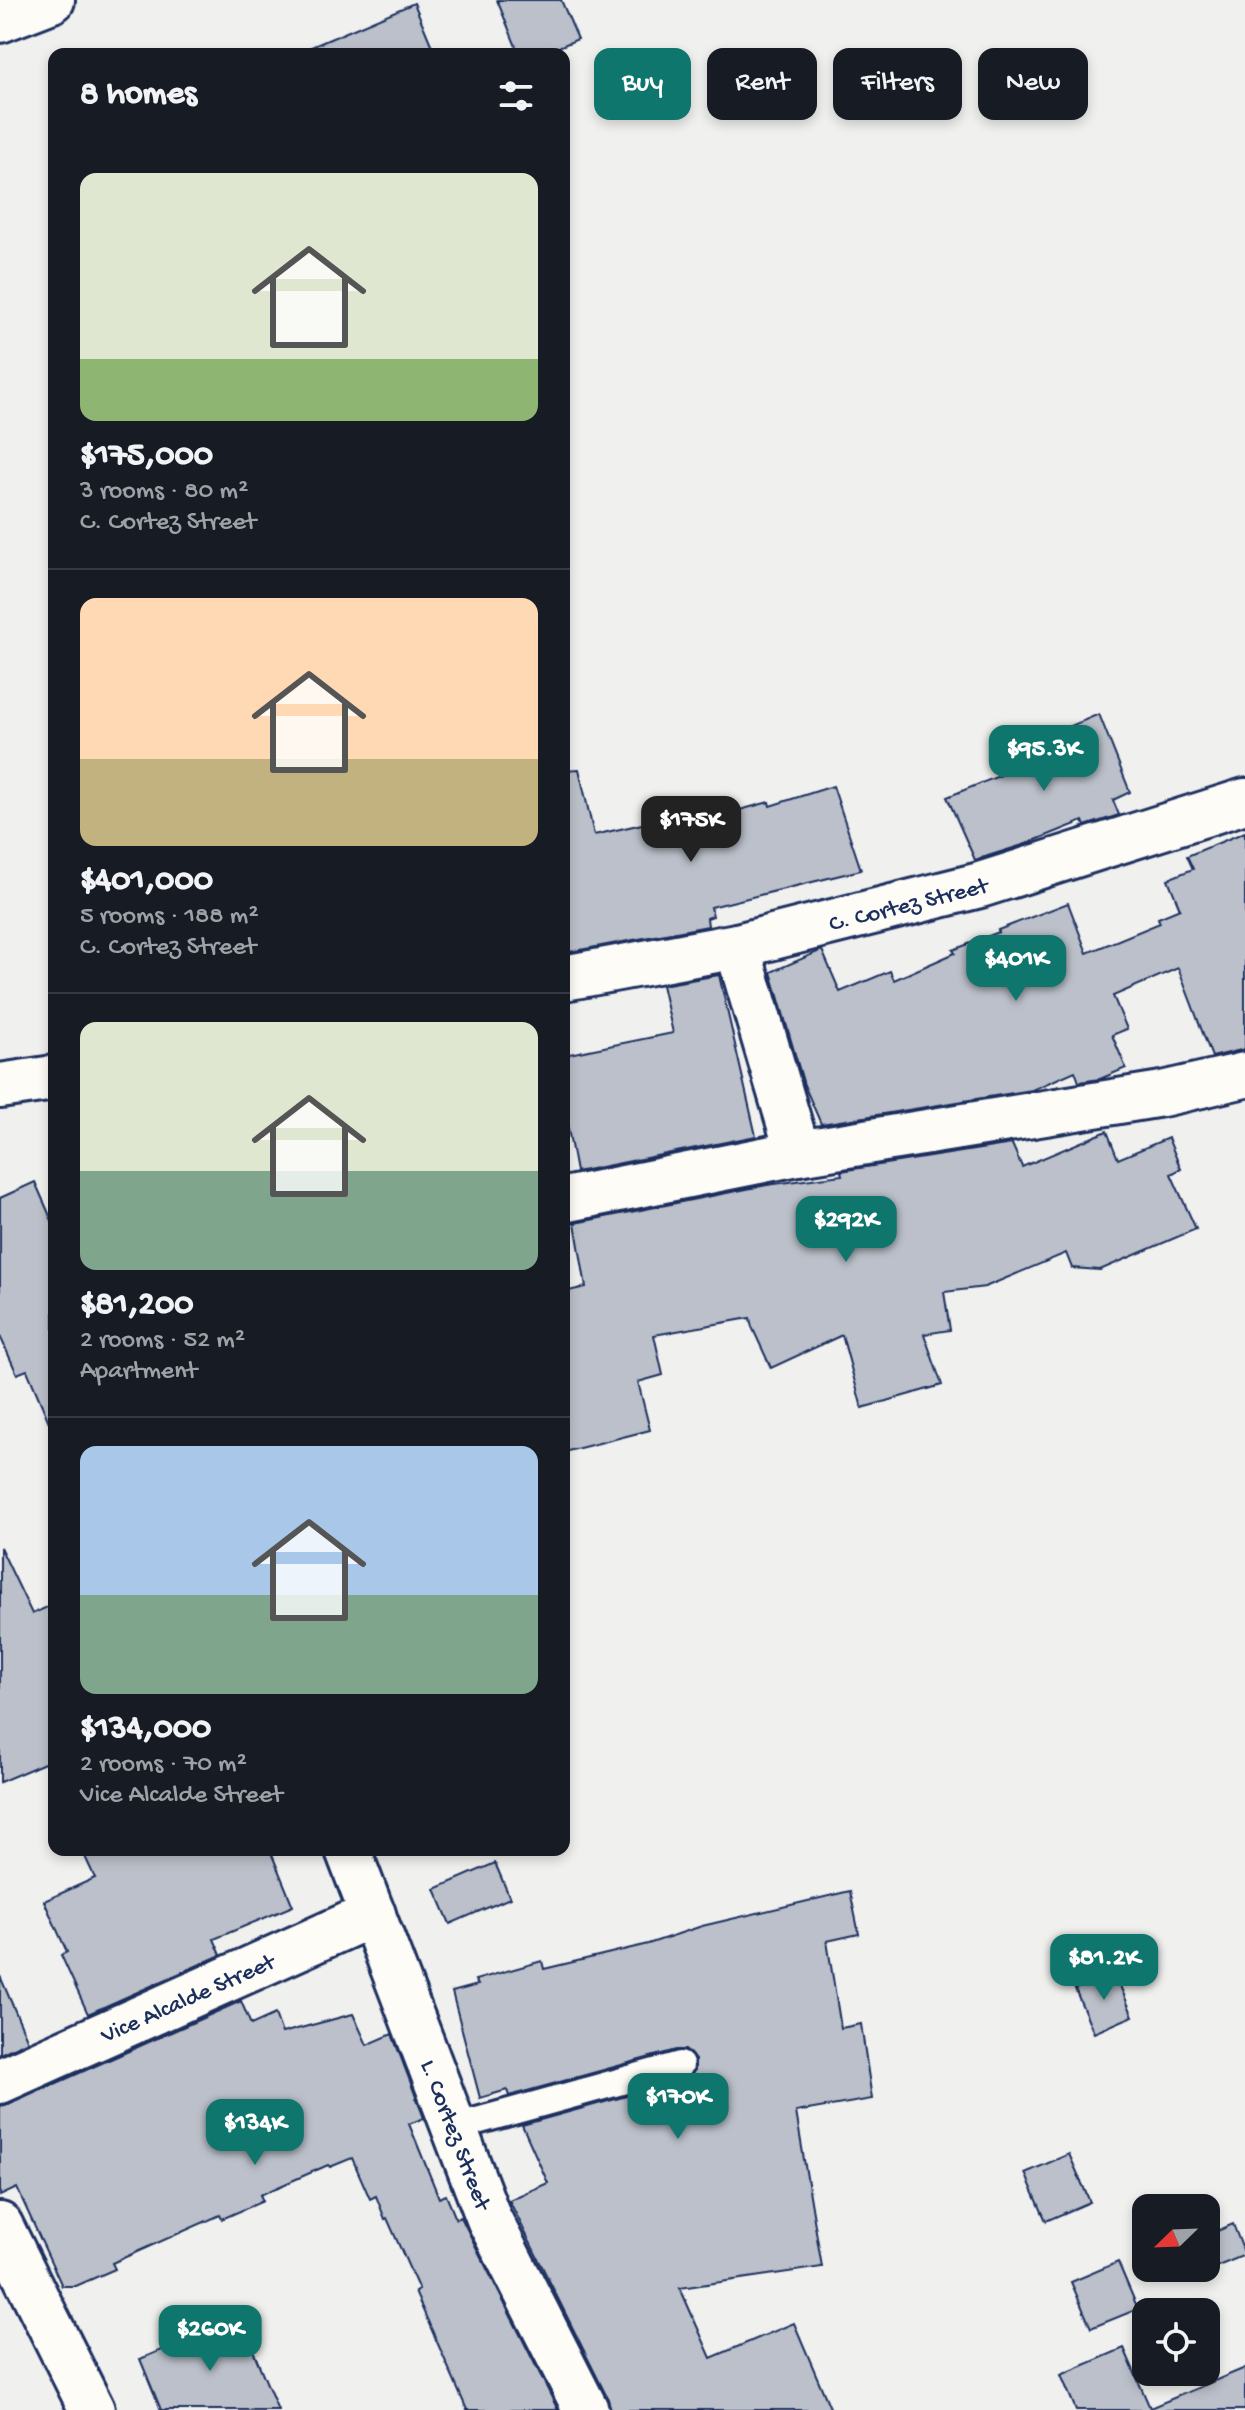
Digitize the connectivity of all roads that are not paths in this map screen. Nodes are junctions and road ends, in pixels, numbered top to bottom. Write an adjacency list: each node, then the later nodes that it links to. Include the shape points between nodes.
1 (52, 0): 2 (street)
2 (0, 20)
3 (1245, 801): 4 (street, C. Cortez Street, via 994,881)
4 (737, 946): 5 (street, C. Cortez Street); 9 (street)
5 (570, 977)
6 (1245, 1075): 9 (street, via 1162,1094)
7 (48, 1079): 8 (street)
8 (0, 1086)
9 (798, 1153): 10 (street)
10 (570, 1199)
11 (351, 1856): 12 (street, L. Cortez Street)
12 (373, 1914): 14 (street, Vice Alcalde Street); 15 (street, L. Cortez Street)
13 (680, 2065): 15 (lane)
14 (0, 2081)
15 (455, 2127): 18 (street, L. Cortez Street, via 489,2219)
16 (0, 2225): 17 (street)
17 (92, 2410)
18 (586, 2410)

